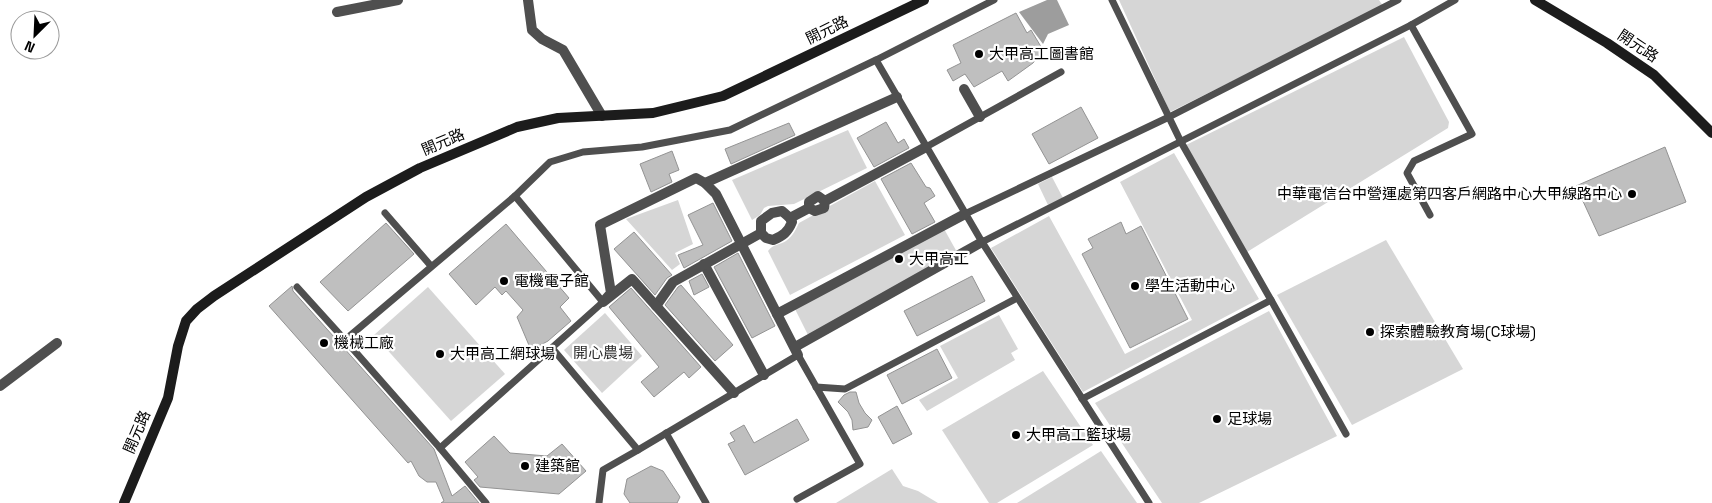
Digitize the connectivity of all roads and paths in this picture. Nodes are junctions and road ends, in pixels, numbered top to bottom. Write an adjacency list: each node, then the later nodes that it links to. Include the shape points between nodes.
1 (398, 0): 9 (street)
2 (528, 0): 15 (street, via 532,30 563,50)
3 (924, 0): 15 (street, 開元路, via 723,96 652,113)
4 (994, 0): 11 (lane)
5 (1112, 0): 17 (lane)
6 (1398, 0): 17 (lane)
7 (1454, 0): 10 (lane)
8 (1535, 0): 18 (street, 開元路, via 1654,75)
9 (337, 12)
10 (1412, 25): 19 (lane); 25 (lane, via 1472,134 1414,161 1407,173)
11 (876, 60): 14 (lane); 22 (lane, via 730,130 642,147 583,152 550,162)
12 (1061, 72): 16 (lane)
13 (964, 89): 16 (street)
14 (897, 98): 20 (lane); 21 (street)
15 (602, 116): 52 (street, 開元路, via 558,118 518,127 420,168 366,197 197,309 186,320 168,398)
16 (980, 117): 20 (lane)
17 (1169, 117): 19 (lane); 24 (lane)
18 (1712, 132)
19 (1181, 142): 28 (lane); 34 (lane)
20 (926, 147): 24 (lane); 26 (street, via 825,201 824,208 816,211 809,208)
21 (705, 183): 29 (street, via 716,194); 35 (street, via 696,178 600,225 611,293)
22 (514, 196): 31 (lane); 35 (lane)
23 (385, 213): 31 (lane)
24 (965, 214): 28 (lane); 37 (street)
25 (1430, 215)
26 (790, 218): 27 (street, via 792,222 787,233 778,238 766,238); 27 (street, via 782,211 772,213 760,221)
27 (761, 233): 29 (street)
28 (982, 242): 33 (lane); 41 (street)
29 (742, 244): 30 (street); 37 (street)
30 (704, 264): 36 (street, via 673,282); 42 (street)
31 (432, 266): 38 (lane)
32 (297, 287): 38 (lane)
33 (1017, 298): 44 (lane, via 844,389); 46 (lane)
34 (1271, 300): 46 (lane); 48 (lane)
35 (603, 302): 36 (street, via 632,279); 40 (lane)
36 (656, 306): 45 (street)
37 (777, 314): 41 (street)
38 (345, 340): 49 (lane)
39 (57, 343): 43 (street)
40 (552, 348): 49 (lane); 50 (lane)
41 (796, 351): 42 (lane); 44 (lane)
42 (764, 375): 45 (lane)
43 (0, 386)
44 (816, 387): 51 (lane, via 860,464)
45 (734, 394): 47 (lane)
46 (1082, 400): 56 (lane)
47 (666, 433): 50 (lane); 55 (lane)
48 (1346, 434)
49 (440, 448): 53 (lane)
50 (638, 450): 54 (lane, via 603,470)
51 (797, 499)
52 (124, 503)
53 (486, 503)
54 (599, 503)
55 (706, 503)
56 (1148, 503)

